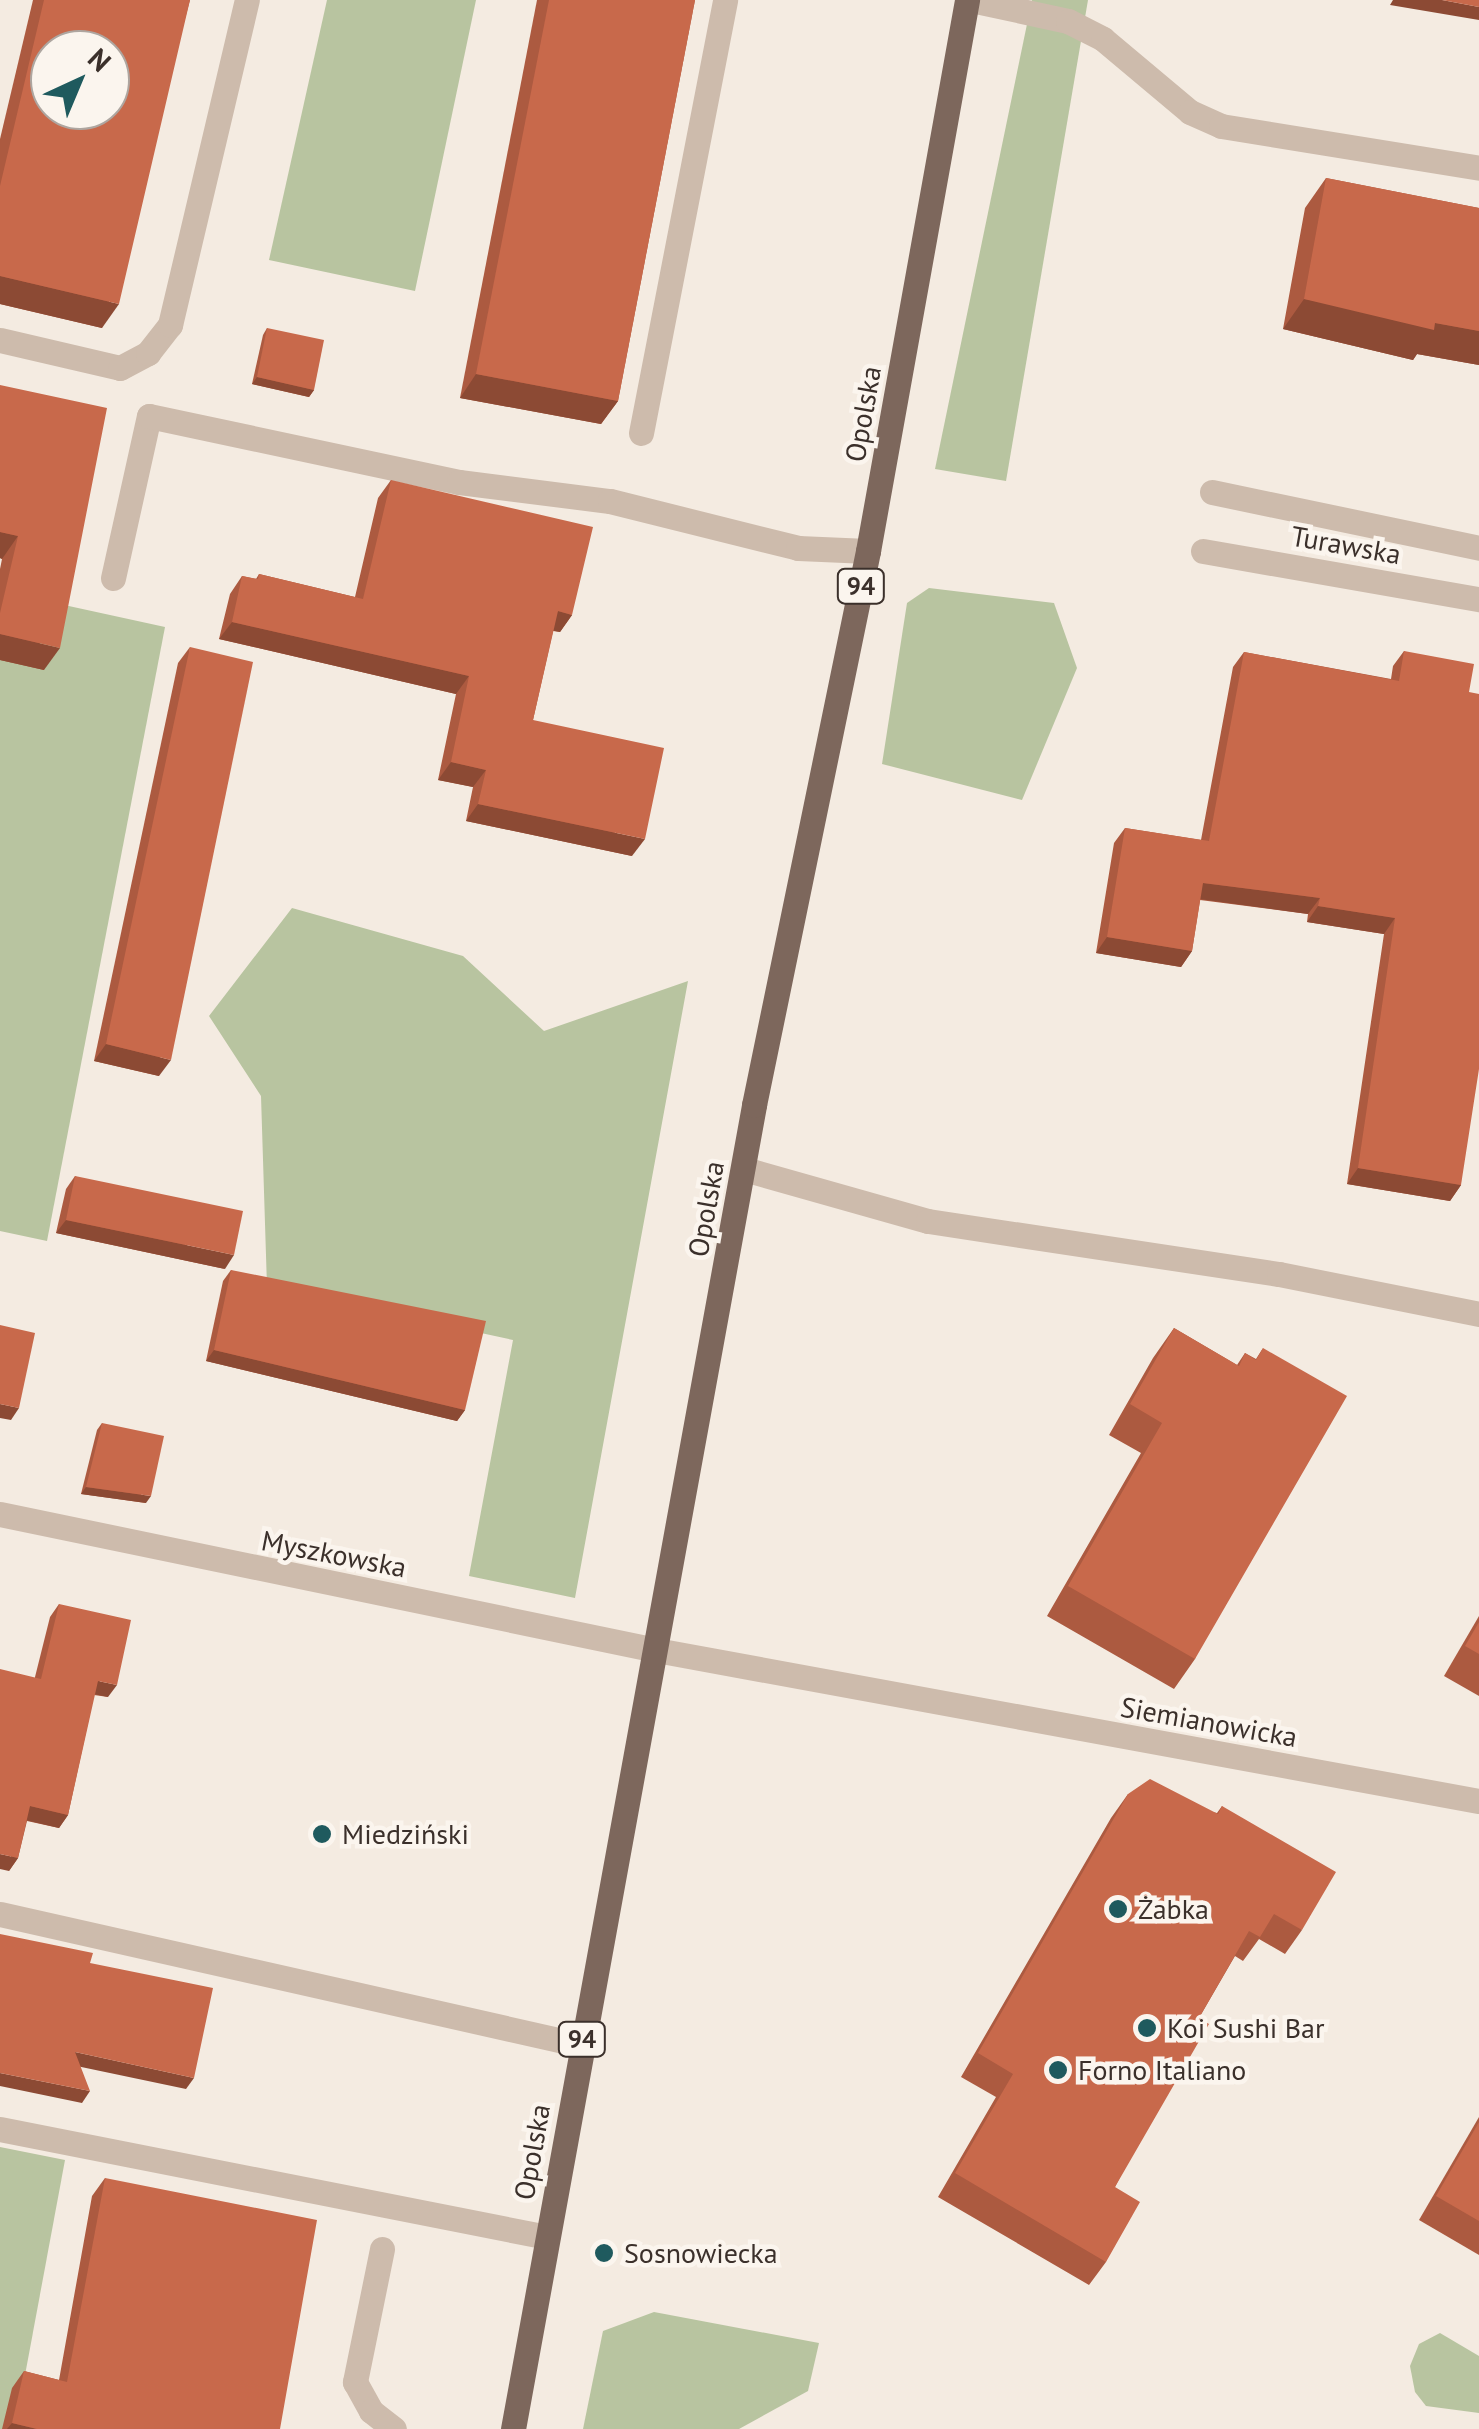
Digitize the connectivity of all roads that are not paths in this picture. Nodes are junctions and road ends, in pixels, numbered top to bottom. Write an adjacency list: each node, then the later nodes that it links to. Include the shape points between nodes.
1 (247, 0): 5 (street, via 170,325 148,353 120,368)
2 (725, 0): 6 (street)
3 (969, 0): 4 (street, via 1068,20 1102,38 1190,112 1221,126); 9 (main road, Opolska / 94)
4 (1479, 168)
5 (0, 340)
6 (641, 433)
7 (1212, 492): 8 (street)
8 (1479, 548)
9 (868, 551): 11 (street, via 798,548 610,502 459,482 149,416); 13 (main road, Opolska / 94)
10 (1203, 551): 12 (street, Turawska)
11 (114, 578)
12 (1479, 599)
13 (744, 1169): 14 (street, via 928,1221 1279,1274); 16 (main road, Opolska / 94)
14 (1479, 1314)
15 (0, 1514): 16 (street, Myszkowska)
16 (656, 1650): 17 (street, Myszkowska); 20 (main road, Opolska / 94)
17 (928, 1700): 18 (street, Siemianowicka)
18 (1479, 1801)
19 (0, 1914): 20 (street)
20 (581, 2045): 22 (main road, Opolska / 94)
21 (0, 2129): 22 (street)
22 (547, 2237): 25 (main road, Opolska / 94)
23 (382, 2249): 24 (street, via 355,2382 371,2412)
24 (394, 2429)
25 (513, 2429)

